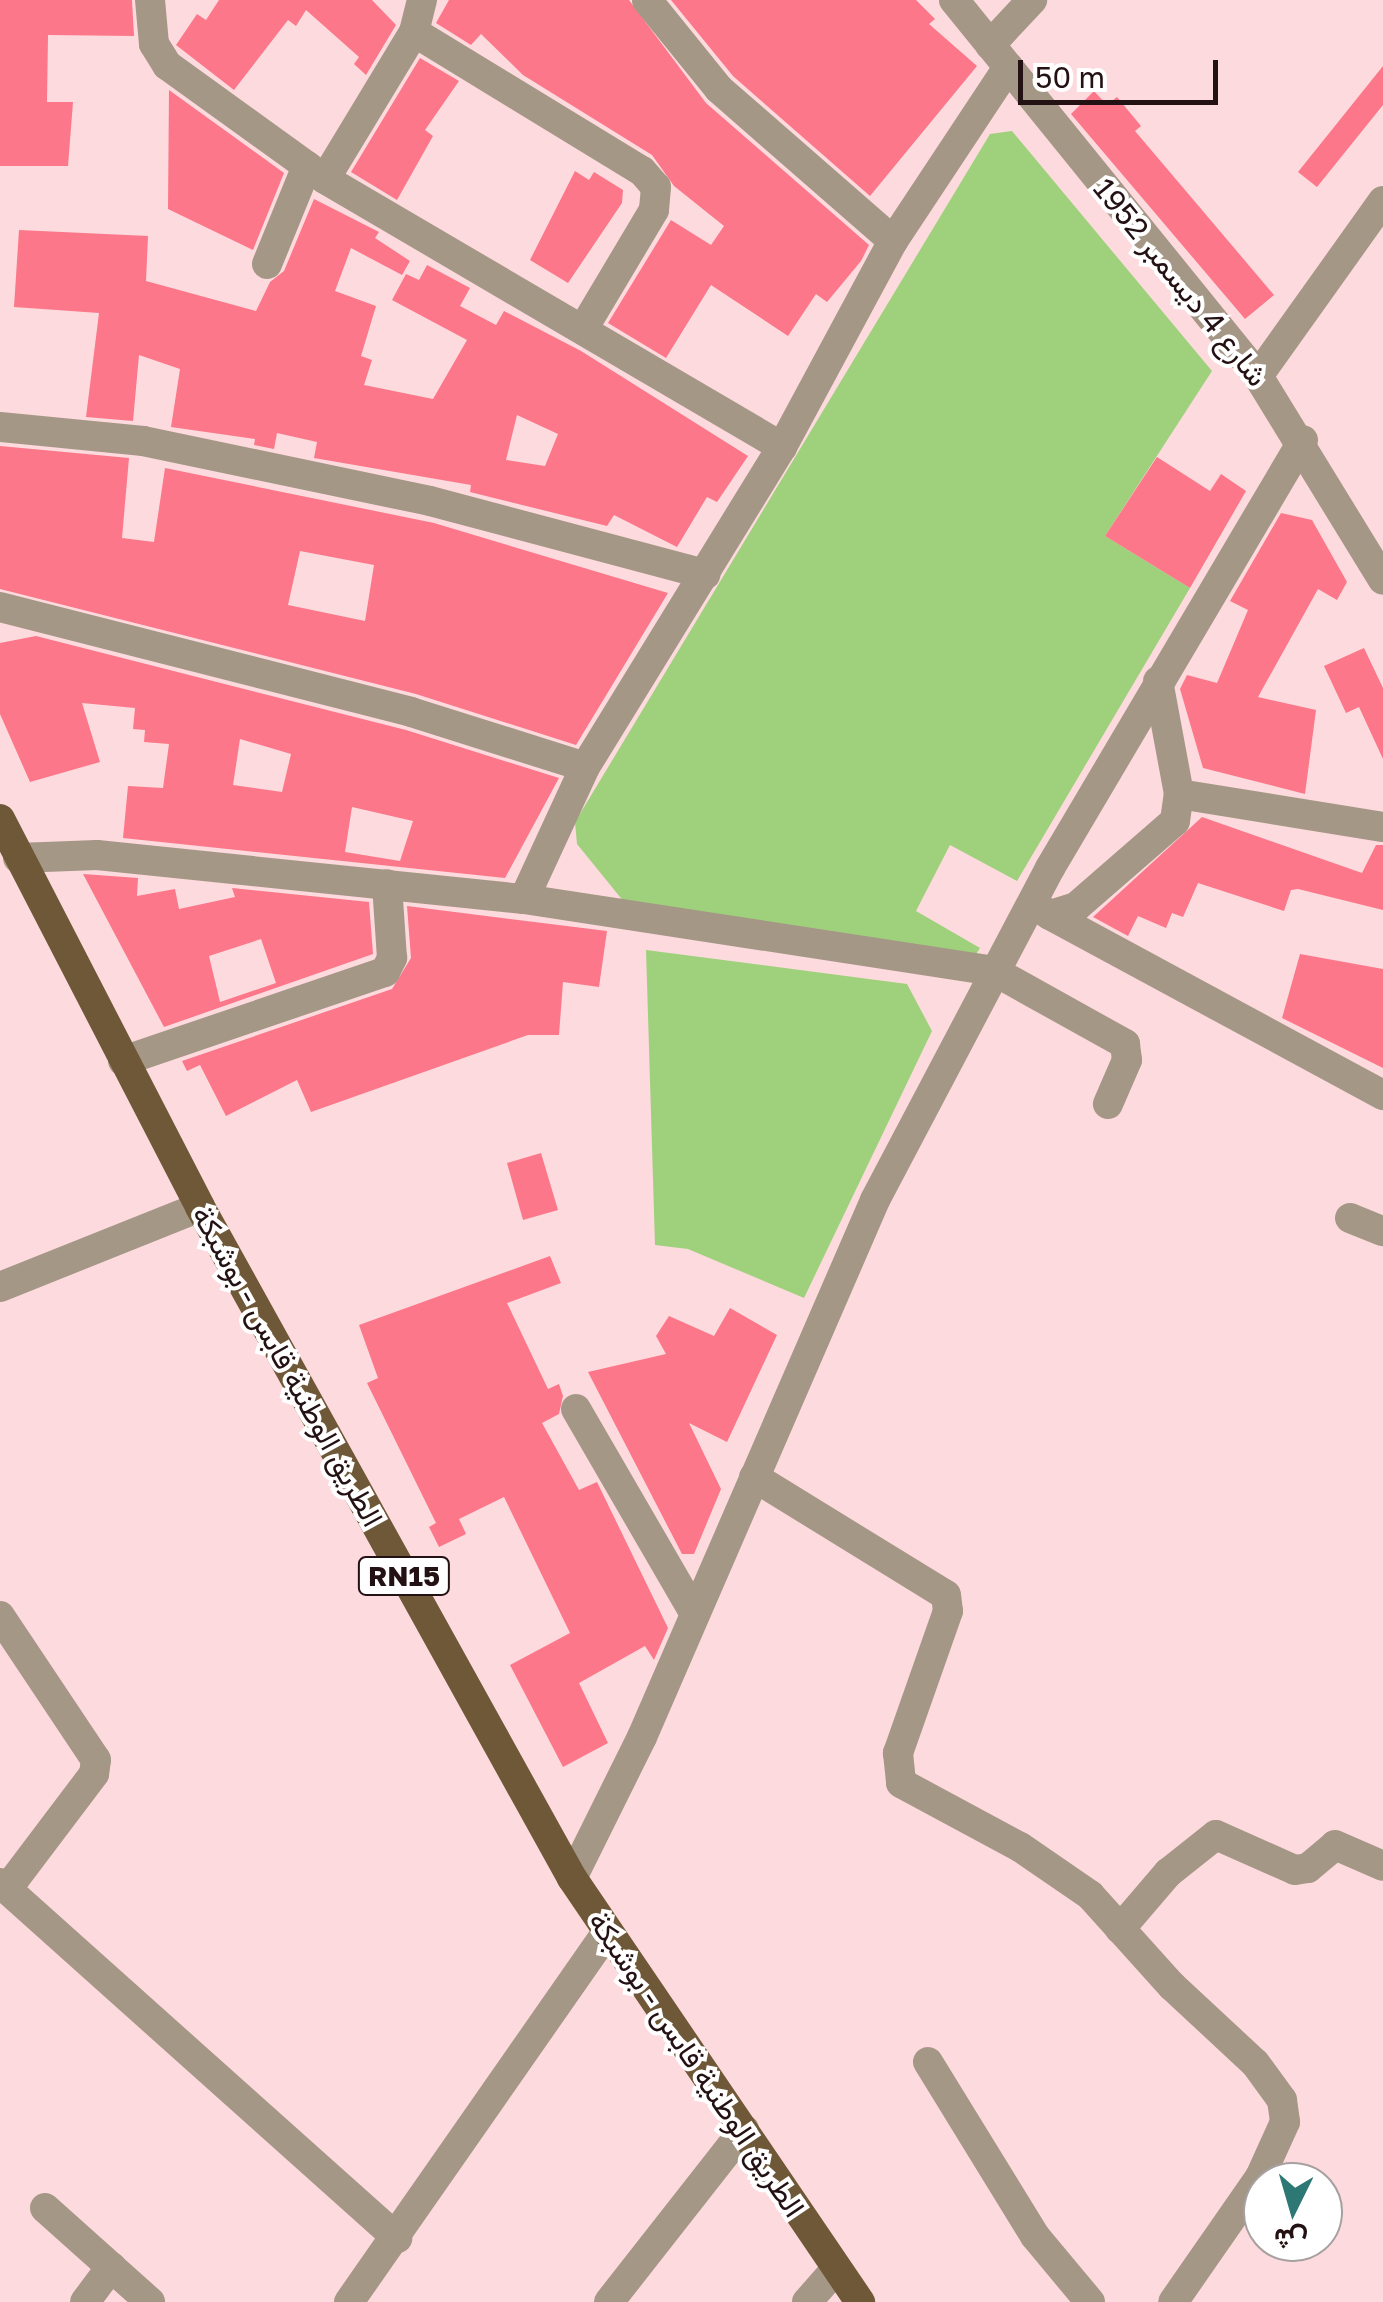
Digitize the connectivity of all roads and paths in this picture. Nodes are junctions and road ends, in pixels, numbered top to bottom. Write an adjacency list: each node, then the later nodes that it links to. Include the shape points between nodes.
1 (150, 0): 8 (street, via 154,44 167,65)
2 (422, 0): 6 (street)
3 (647, 0): 10 (street, via 719,88)
4 (954, 0): 7 (street, شارع 4 ديسمبر 1952)
5 (1032, 0): 7 (street)
6 (414, 32): 8 (street); 12 (street, via 642,171 656,187 654,210)
7 (999, 56): 10 (street); 13 (street, شارع 4 ديسمبر 1952)
8 (316, 172): 11 (street); 12 (street)
9 (1383, 201): 13 (street)
10 (893, 241): 16 (street)
11 (266, 264)
12 (583, 329): 16 (street)
13 (1258, 376): 15 (street, شارع 4 ديسمبر 1952)
14 (0, 427): 17 (street, via 143,440 430,502)
15 (1303, 440): 18 (street, شارع 4 ديسمبر 1952); 20 (street)
16 (782, 447): 17 (street)
17 (705, 574): 21 (street)
18 (1383, 580)
19 (0, 607): 21 (street, via 411,712)
20 (1158, 680): 22 (street); 30 (street)
21 (585, 767): 25 (street)
22 (1178, 794): 24 (street); 30 (street, via 1175,821 1090,897)
23 (0, 819): 26 (main road, الطريق الوطنية قابس - بوشبكة / RN15)
24 (1383, 827)
25 (543, 849): 28 (street); 29 (street)
26 (18, 858): 27 (street, via 97,854); 32 (main road, الطريق الوطنية قابس - بوشبكة / RN15)
27 (387, 884): 28 (street); 32 (street, via 392,958 386,972)
28 (524, 899): 29 (street)
29 (566, 906): 31 (street)
30 (1041, 910): 31 (street); 33 (street)
31 (994, 971): 34 (street, via 1125,1044 1128,1060); 40 (street, via 876,1200)
32 (124, 1061): 35 (main road, الطريق الوطنية قابس - بوشبكة / RN15)
33 (1383, 1095)
34 (1108, 1104)
35 (200, 1208): 38 (street); 44 (main road, الطريق الوطنية قابس - بوشبكة / RN15)
36 (1350, 1218): 37 (street)
37 (1383, 1231)
38 (0, 1287)
39 (576, 1409): 41 (street)
40 (754, 1477): 41 (street); 46 (street, via 946,1594 944,1623 898,1753 901,1782 1054,1869 1090,1895)
41 (695, 1614): 44 (street)
42 (0, 1616): 45 (street, via 96,1760 94,1774)
43 (1383, 1866): 46 (street, via 1334,1846 1308,1868 1295,1870 1216,1835 1182,1860)
44 (572, 1878): 47 (main road, الطريق الوطنية قابس - بوشبكة / RN15)
45 (4, 1886): 51 (street)
46 (1120, 1930): 61 (street, via 1256,2063 1285,2112 1260,2178)
47 (607, 1932): 49 (main road, الطريق الوطنية قابس - بوشبكة / RN15); 51 (street)
48 (928, 2062): 60 (street, via 1035,2236)
49 (744, 2130): 53 (main road, الطريق الوطنية قابس - بوشبكة / RN15); 57 (street)
50 (44, 2208): 52 (street)
51 (397, 2238): 56 (street)
52 (110, 2267): 54 (street); 55 (street)
53 (836, 2268): 58 (street); 59 (main road, الطريق الوطنية قابس - بوشبكة / RN15)
54 (85, 2302)
55 (150, 2302)
56 (350, 2302)
57 (609, 2302)
58 (807, 2302)
59 (860, 2302)
60 (1090, 2302)
61 (1173, 2302)

